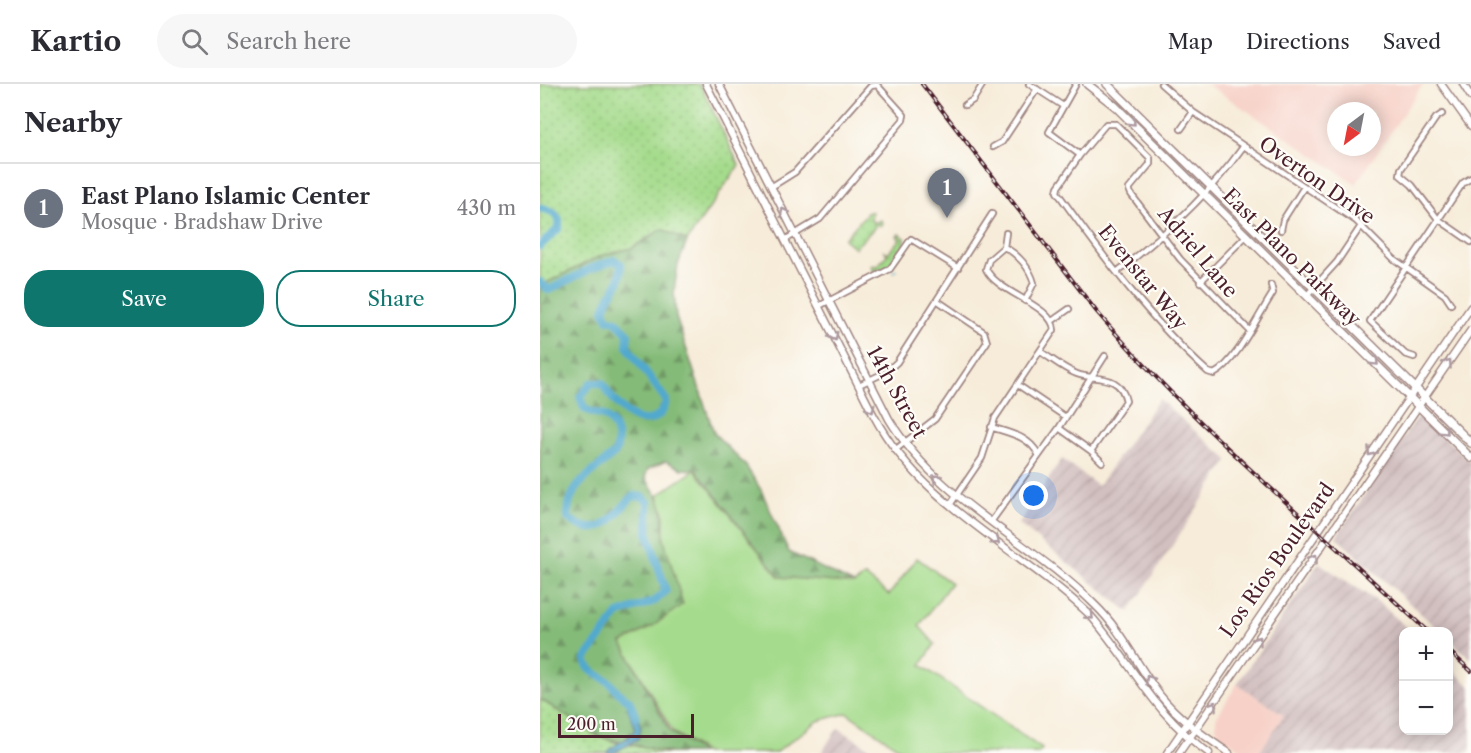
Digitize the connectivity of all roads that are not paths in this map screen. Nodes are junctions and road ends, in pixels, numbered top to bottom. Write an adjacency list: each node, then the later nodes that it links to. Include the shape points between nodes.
1 (706, 84): 20 (main road, 14th Street)
2 (718, 84): 19 (main road, 14th Street)
3 (983, 84): 13 (street, via 974,100)
4 (1029, 84): 11 (street)
5 (1076, 84): 14 (street)
6 (1087, 84): 28 (main road, East Plano Parkway, one-way to 28, via 1115,106)
7 (1107, 84): 26 (main road, East Plano Parkway)
8 (1161, 84): 15 (street, Overton Drive)
9 (1441, 84): 17 (main road)
10 (1463, 84): 12 (main road)
11 (1037, 89): 14 (street); 21 (street, via 1002,142)
12 (1471, 97)
13 (965, 105)
14 (1063, 106): 23 (street, via 1049,132)
15 (1192, 112): 18 (street); 22 (street, Overton Drive)
16 (1443, 114): 30 (street, via 1436,118 1400,175)
17 (1471, 126)
18 (1181, 129)
19 (747, 141): 20 (main road); 25 (main road, 14th Street)
20 (738, 146): 37 (main road, 14th Street)
21 (993, 147)
22 (1243, 147): 26 (street); 27 (street, Overton Drive)
23 (1080, 155): 36 (street, Adriel Lane, via 1110,122 1150,158 1150,164 1130,189); 42 (street, Evenstar Way, via 1058,192)
24 (1471, 178): 30 (street, via 1463,183)
25 (771, 187): 34 (main road, 14th Street, one-way to 25); 34 (street, via 795,172 871,86 882,88 904,115 820,219)
26 (1212, 187): 28 (street); 45 (main road, East Plano Parkway)
27 (1304, 187): 31 (street, Overton Drive); 32 (street)
28 (1205, 194): 35 (main road, East Plano Parkway); 36 (street)
29 (992, 214): 40 (street)
30 (1438, 219): 38 (street); 41 (street)
31 (1361, 226): 41 (street, Overton Drive); 45 (street)
32 (1281, 230)
33 (1006, 233): 39 (street)
34 (795, 235): 37 (street); 49 (main road, 14th Street)
35 (1247, 235): 43 (street); 46 (main road, East Plano Parkway)
36 (1162, 238): 42 (street); 43 (street, Adriel Lane)
37 (785, 240): 51 (main road, 14th Street)
38 (1471, 242)
39 (1004, 247): 48 (street, via 1016,255 1032,277 1034,284); 48 (street, via 989,260 986,269 992,279)
40 (958, 268): 47 (street); 49 (street, via 911,239 890,269)
41 (1404, 268): 50 (street, Overton Drive); 61 (street, via 1370,321 1405,354)
42 (1118, 272): 55 (street, Evenstar Way, via 1161,325 1214,374 1231,358)
43 (1200, 282): 55 (street, Adriel Lane)
44 (1271, 285): 55 (street, via 1273,293)
45 (1314, 288): 46 (street); 57 (main road, East Plano Parkway)
46 (1307, 295): 58 (main road, East Plano Parkway)
47 (938, 301): 63 (street, via 897,362); 73 (street, via 987,337 935,418)
48 (1025, 301): 54 (street)
49 (829, 302): 51 (street); 63 (main road, 14th Street)
50 (1451, 304)
51 (819, 306): 64 (main road, 14th Street, one-way to 64)
52 (1471, 307): 66 (main road, Los Rios Boulevard)
53 (1069, 309): 54 (street)
54 (1052, 321): 59 (street, via 1054,330)
55 (1249, 330)
56 (1471, 330): 68 (main road, Los Rios Boulevard, one-way to 56)
57 (1367, 340): 58 (main road); 66 (main road, East Plano Parkway)
58 (1360, 348): 67 (main road, East Plano Parkway, one-way to 67)
59 (1041, 352): 62 (street, via 1078,375); 65 (street)
60 (1105, 356): 62 (street)
61 (1414, 357)
62 (1092, 376): 70 (street); 76 (street, via 1110,381 1123,391 1126,401)
63 (869, 380): 64 (street); 73 (main road, 14th Street)
64 (859, 385): 75 (main road, 14th Street, one-way to 75)
65 (1018, 386): 70 (street); 71 (street)
66 (1416, 388): 67 (main road, Los Rios Boulevard); 68 (main road, East Plano Parkway)
67 (1410, 396): 69 (main road, East Plano Parkway); 80 (main road, Los Rios Boulevard, one-way to 80)
68 (1424, 397): 69 (main road, Los Rios Boulevard); 74 (main road, East Plano Parkway)
69 (1418, 405): 78 (main road, East Plano Parkway, one-way to 78); 81 (main road, Los Rios Boulevard)
70 (1064, 416): 72 (street)
71 (992, 427): 77 (street, via 1027,441); 82 (street, via 982,458)
72 (1059, 428): 76 (street); 77 (street)
73 (904, 443): 75 (street); 82 (main road, 14th Street, one-way to 73)
74 (1471, 443)
75 (895, 450): 83 (main road, 14th Street)
76 (1091, 451): 79 (street)
77 (1038, 454): 84 (street)
78 (1471, 458)
79 (1102, 462)
80 (1360, 467): 81 (main road); 89 (main road, Los Rios Boulevard)
81 (1371, 475): 90 (main road, Los Rios Boulevard, one-way to 81)
82 (957, 496): 83 (street); 84 (main road, 14th Street)
83 (950, 505): 86 (main road, 14th Street, one-way to 86)
84 (991, 522): 85 (main road, 14th Street)
85 (1033, 554): 86 (main road); 87 (main road, 14th Street)
86 (1025, 563): 88 (main road, 14th Street)
87 (1077, 589): 88 (main road); 91 (main road, 14th Street, via 1102,612)
88 (1070, 597): 93 (main road, 14th Street, one-way to 93, via 1104,631)
89 (1270, 600): 90 (main road); 92 (main road, Los Rios Boulevard)
90 (1281, 606): 94 (main road, Los Rios Boulevard, one-way to 90)
91 (1131, 650): 93 (main road); 95 (main road, 14th Street, one-way to 91, via 1160,695)
92 (1234, 651): 94 (main road); 95 (main road, Los Rios Boulevard)
93 (1122, 656): 97 (main road, 14th Street, via 1148,696)
94 (1246, 657): 96 (main road, Los Rios Boulevard, one-way to 94)
95 (1187, 723): 96 (main road, 14th Street); 97 (main road, Los Rios Boulevard)
96 (1196, 730): 98 (main road, Los Rios Boulevard); 102 (main road, 14th Street)
97 (1181, 732): 98 (main road, 14th Street); 99 (main road, Los Rios Boulevard)
98 (1189, 739): 100 (main road, Los Rios Boulevard); 101 (main road, 14th Street)
99 (1167, 753)
100 (1179, 753)
101 (1209, 753)
102 (1229, 753)

